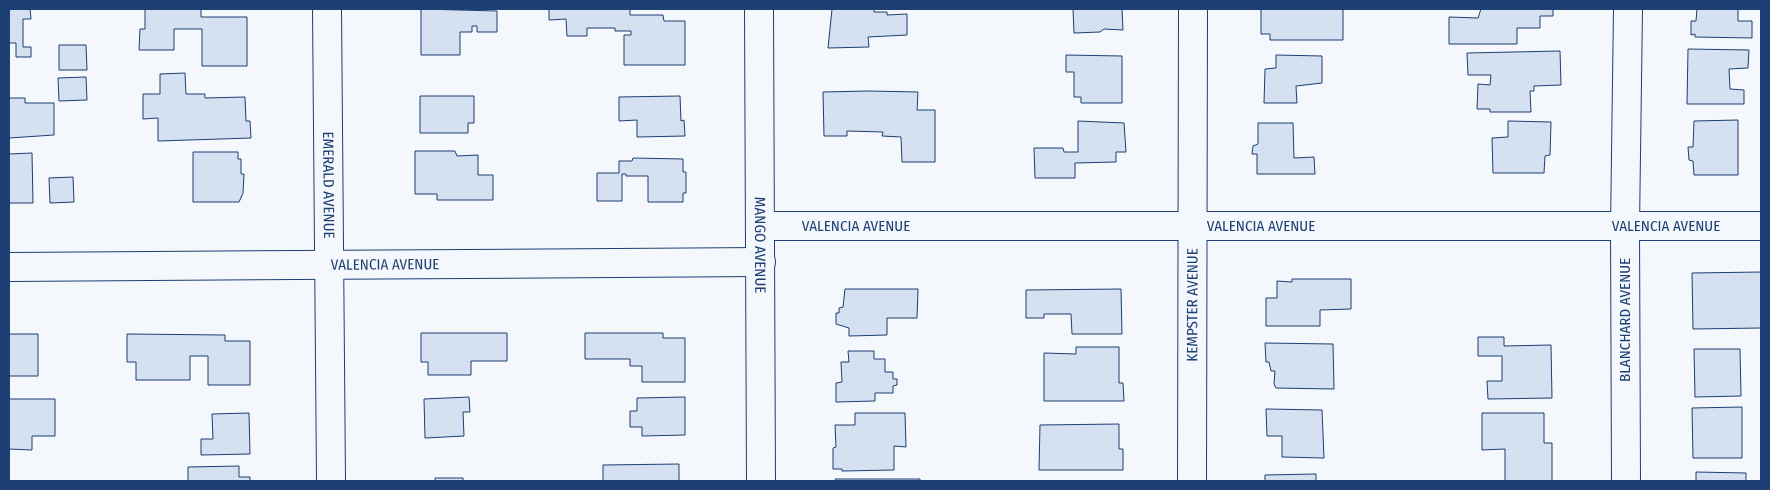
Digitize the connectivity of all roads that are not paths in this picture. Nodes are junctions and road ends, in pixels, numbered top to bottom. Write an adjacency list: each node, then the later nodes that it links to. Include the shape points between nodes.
1 (327, 9): 10 (street, EMERALD AVENUE)
2 (759, 9): 5 (street, MANGO AVENUE)
3 (1193, 9): 7 (street, KEMPSTER AVENUE)
4 (1628, 9): 8 (street, BLANCHARD AVENUE)
5 (762, 226): 7 (street, VALENCIA AVENUE); 9 (street, MANGO AVENUE)
6 (1761, 226): 8 (street, VALENCIA AVENUE)
7 (1191, 227): 8 (street, VALENCIA AVENUE); 14 (street, KEMPSTER AVENUE)
8 (1625, 227): 15 (street, BLANCHARD AVENUE)
9 (762, 262): 10 (street, VALENCIA AVENUE); 13 (street, MANGO AVENUE)
10 (328, 265): 11 (street, VALENCIA AVENUE); 12 (street, EMERALD AVENUE)
11 (9, 267)
12 (331, 481)
13 (761, 481)
14 (1192, 481)
15 (1626, 481)

